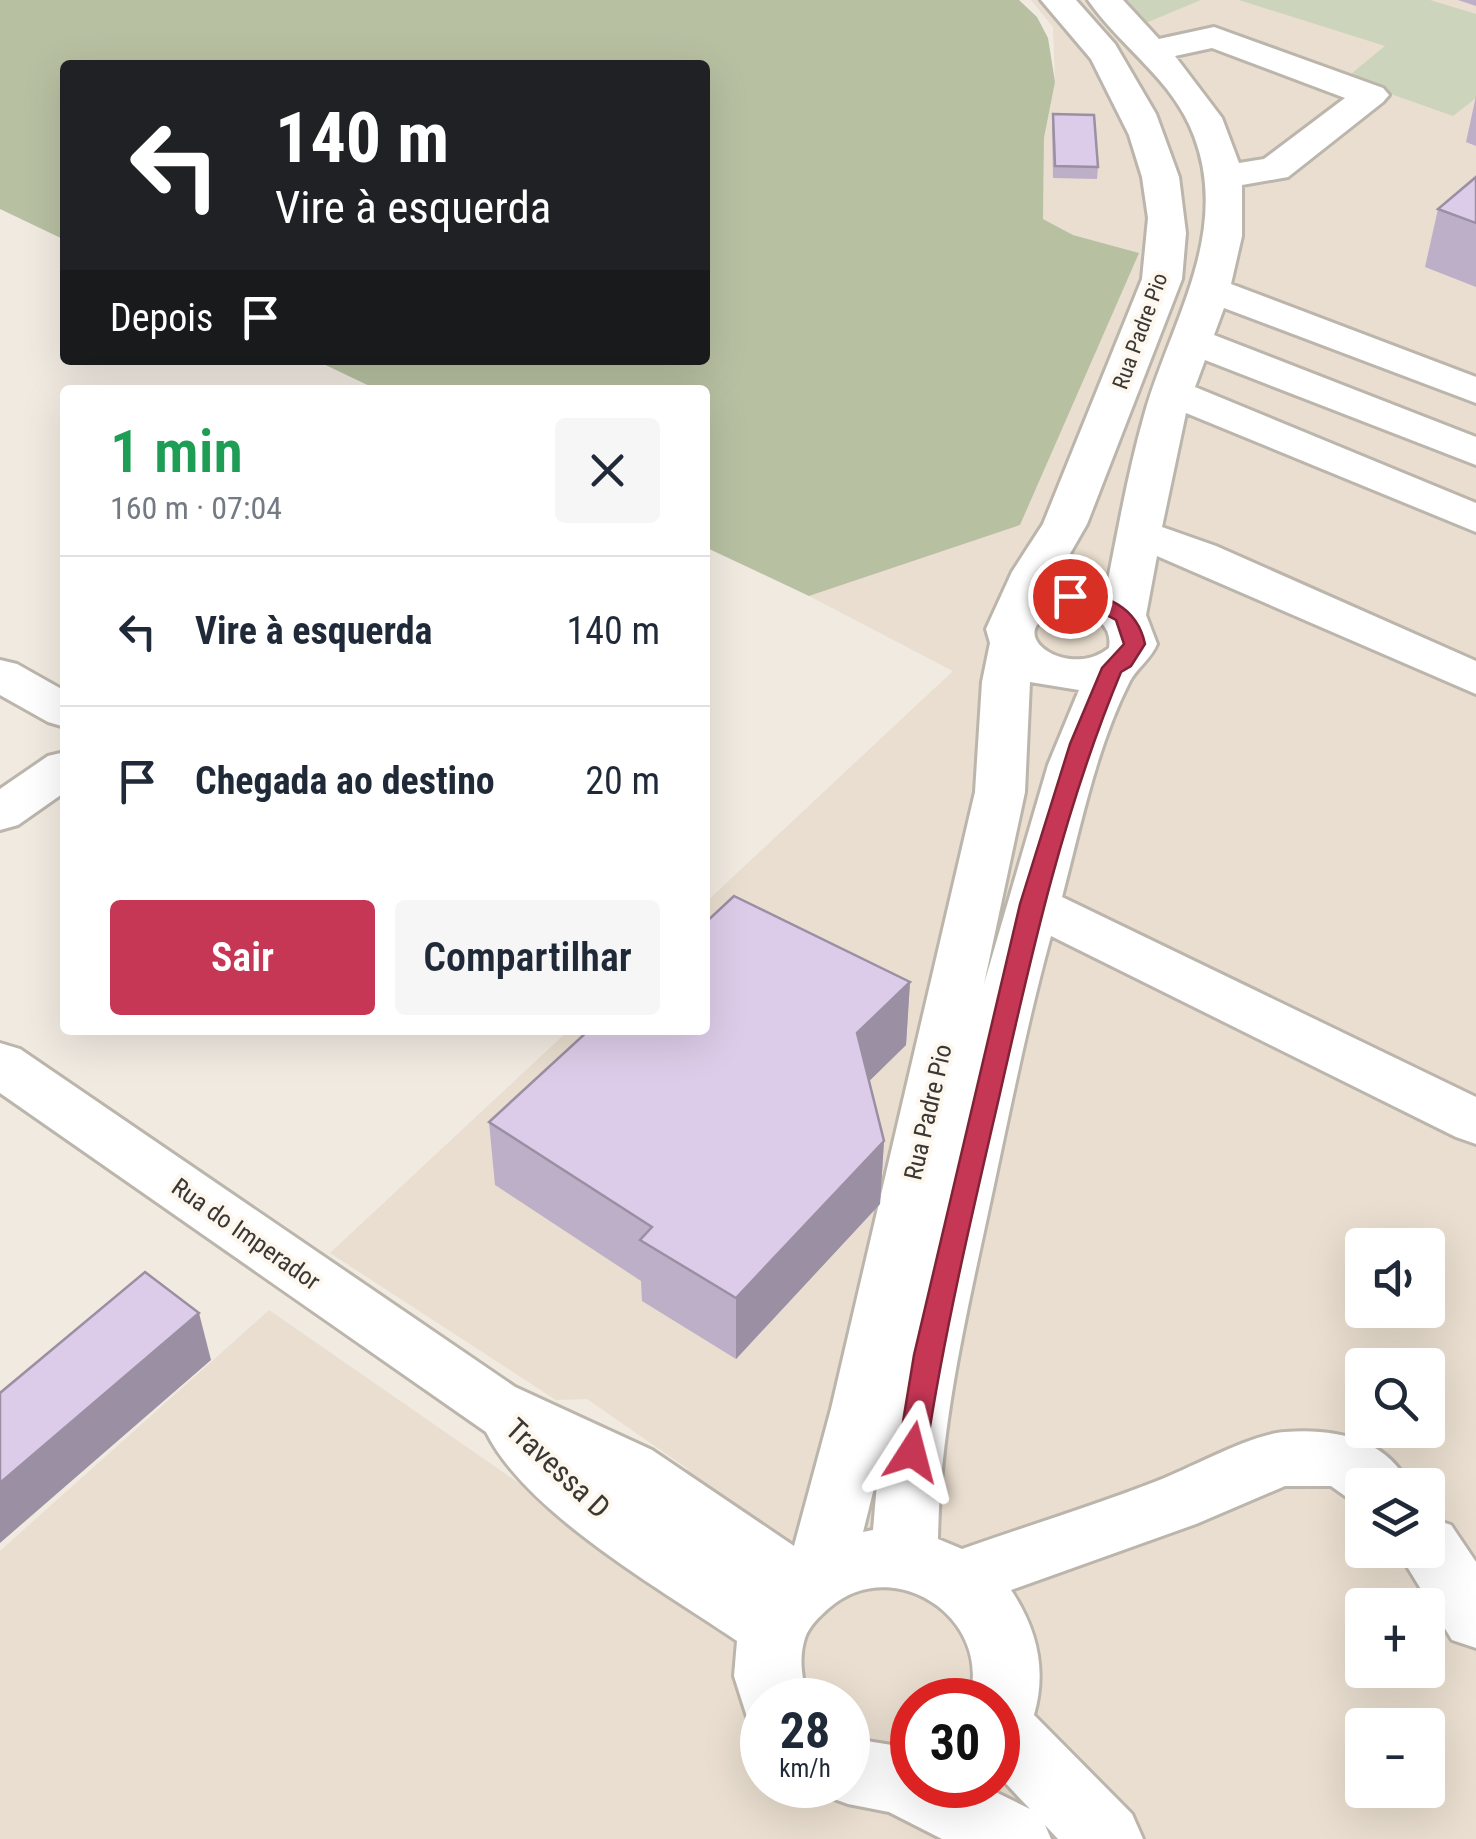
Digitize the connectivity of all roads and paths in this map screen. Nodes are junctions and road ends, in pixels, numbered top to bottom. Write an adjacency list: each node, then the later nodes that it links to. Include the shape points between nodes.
1 (1058, 0): 12 (street, Rua Padre Pio, via 1108,59 1137,115 1164,200 1166,244 1162,279 1066,524 1035,572)
2 (1105, 0): 3 (street, Rua Padre Pio)
3 (1149, 52): 4 (street, Rua Padre Pio, via 1207,124); 4 (street, via 1214,37 1371,95 1274,169)
4 (1224, 176): 5 (street, Rua Padre Pio, via 1226,206)
5 (1211, 290): 6 (street, Rua Padre Pio); 7 (street)
6 (1194, 342): 8 (street, Rua Padre Pio); 9 (street)
7 (1476, 391)
8 (1172, 392): 10 (street); 11 (street, Rua Padre Pio)
9 (1476, 452)
10 (1476, 519)
11 (1138, 534): 13 (street, Rua Padre Pio); 15 (street)
12 (1014, 628): 13 (street, via 1050,597 1070,596 1090,599); 13 (street, via 1036,668 1055,674 1096,674); 26 (street, Rua Padre Pio, via 1000,792 862,1409)
13 (1118, 642): 19 (street, Rua Padre Pio)
14 (0, 675): 16 (street)
15 (1476, 679)
16 (60, 708)
17 (60, 772): 18 (street)
18 (0, 814)
19 (1031, 904): 21 (street); 25 (street, Rua Padre Pio, via 927,1355 908,1491)
20 (0, 1064): 22 (street, Rua do Imperador)
21 (1476, 1122)
22 (492, 1406): 26 (street, Travessa D, via 591,1506)
23 (1356, 1468): 25 (street, via 1333,1458 1281,1458 1173,1504)
24 (1443, 1568): 27 (street)
25 (931, 1569): 26 (street, via 860,1559); 29 (street, via 985,1606 1004,1638)
26 (798, 1597): 28 (street, Rua Padre Pio, via 766,1664)
27 (1476, 1618)
28 (769, 1678)
29 (1008, 1678)
30 (1020, 1750): 33 (street)
31 (886, 1776): 32 (street)
32 (1015, 1839)
33 (1107, 1839)

